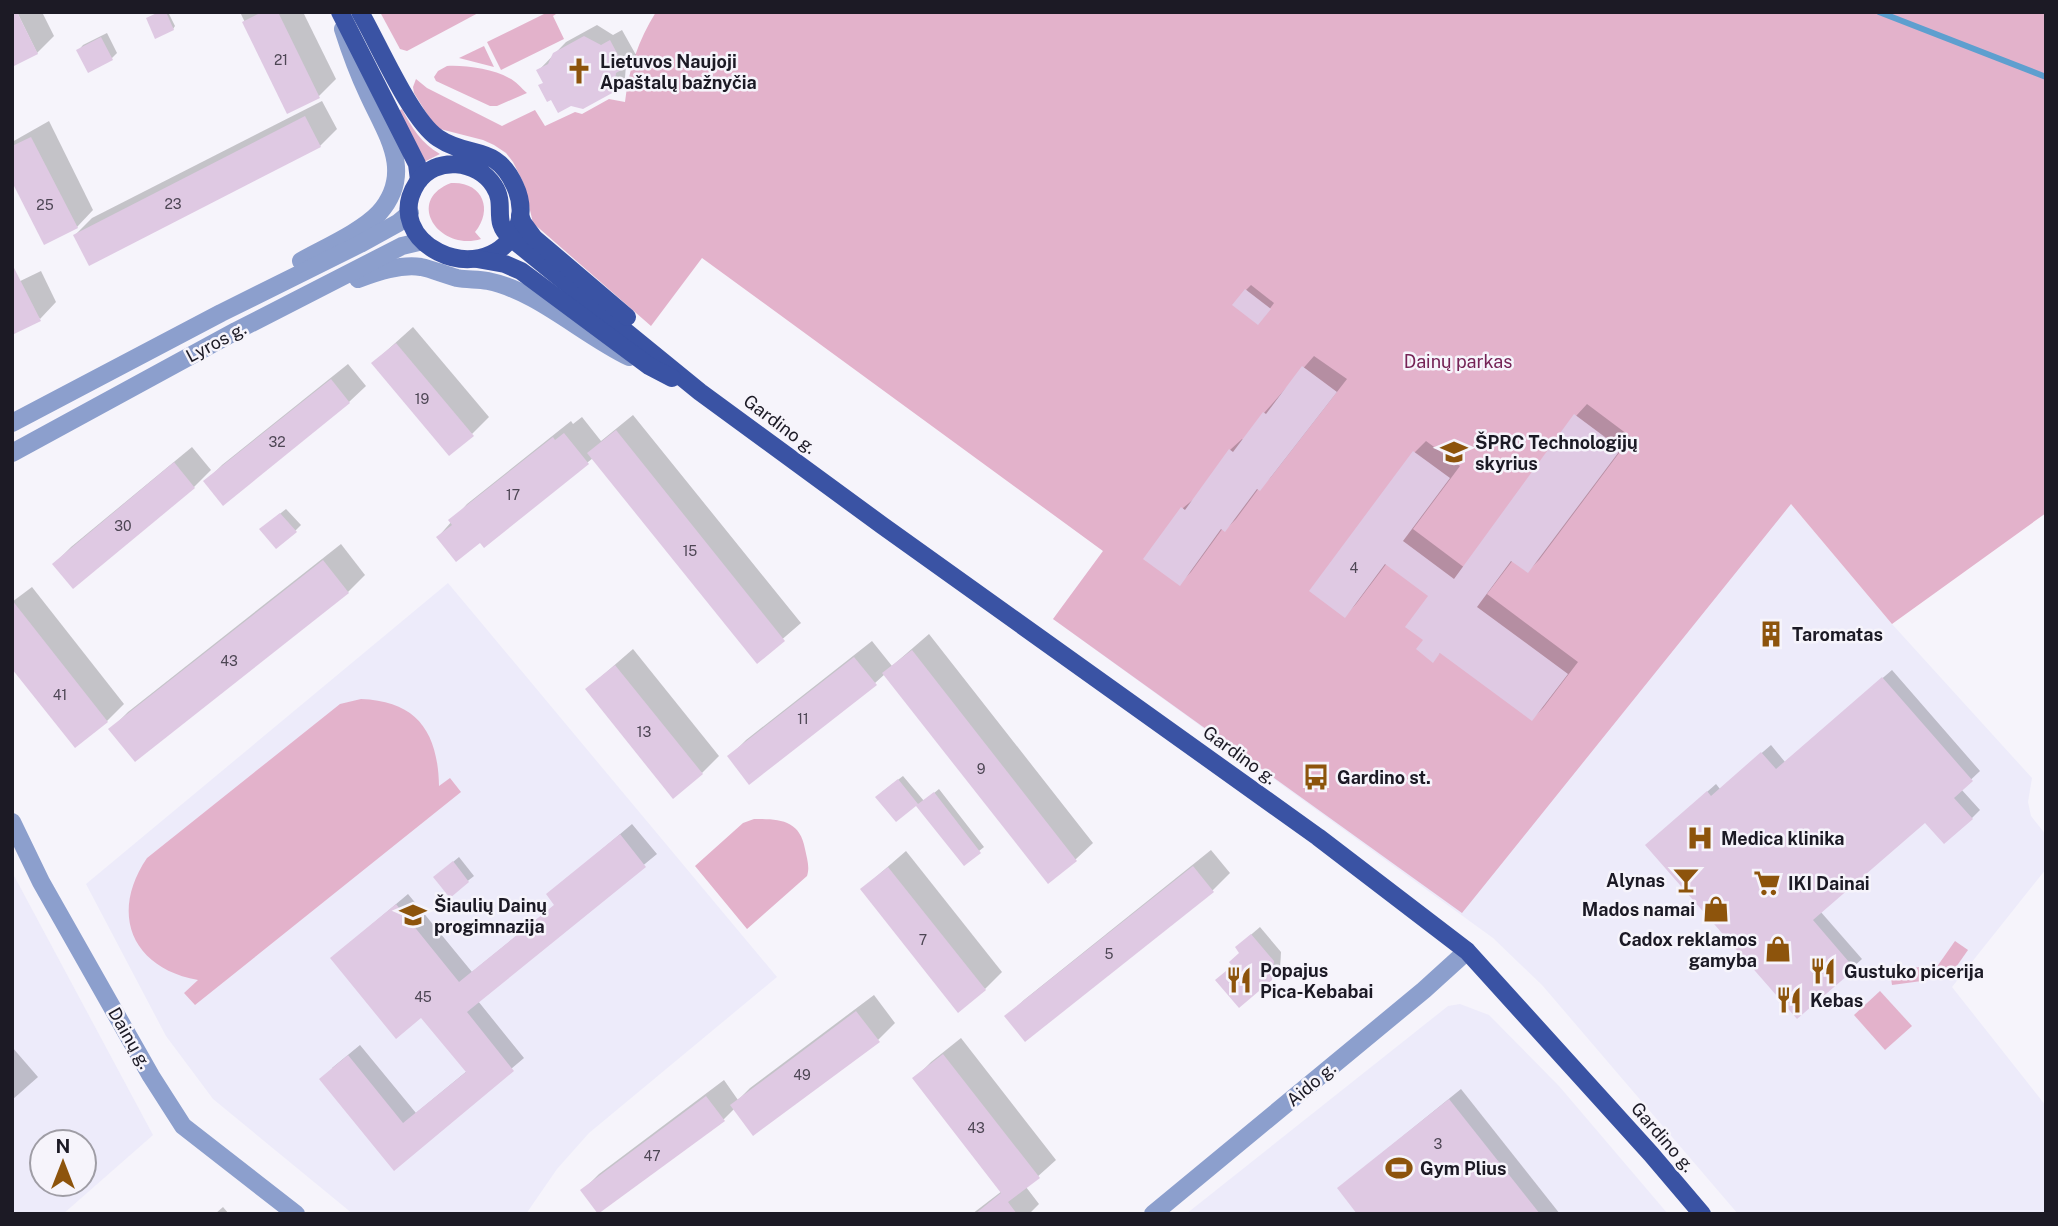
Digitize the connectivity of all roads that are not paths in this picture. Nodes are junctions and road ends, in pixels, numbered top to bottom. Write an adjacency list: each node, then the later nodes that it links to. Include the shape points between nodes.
1 (339, 12): 3 (main road, via 417,164); 9 (street, via 355,63 395,151 391,193 370,220 251,290)
2 (360, 12): 5 (main road, via 426,128 449,145 485,154 508,171 517,189)
3 (419, 180): 4 (main road); 6 (main road, via 443,166 476,168 496,188 500,225)
4 (410, 213): 7 (main road); 9 (street, Lyros g., via 360,244)
5 (520, 216): 6 (main road); 12 (main road, via 534,238 671,355)
6 (511, 239): 8 (main road, via 492,254); 12 (main road, Gardino g.)
7 (423, 241): 8 (main road, Gardino g., via 453,258); 10 (street, Lyros g., via 402,246)
8 (477, 258): 11 (main road, Gardino g., via 521,271)
9 (221, 313): 13 (street, Lyros g.)
10 (236, 331): 11 (street, via 374,273 422,267 462,279 489,281 517,292 601,344); 14 (street, Lyros g.)
11 (649, 366): 12 (main road, Gardino g.)
12 (700, 391): 16 (main road, Gardino g., via 1307,829)
13 (12, 423)
14 (12, 453)
15 (12, 822): 17 (street, Dainų g., via 41,883 184,1126)
16 (1466, 951): 18 (street, Aido g.); 19 (main road, Gardino g.)
17 (296, 1214)
18 (1153, 1214)
19 (1702, 1214)

